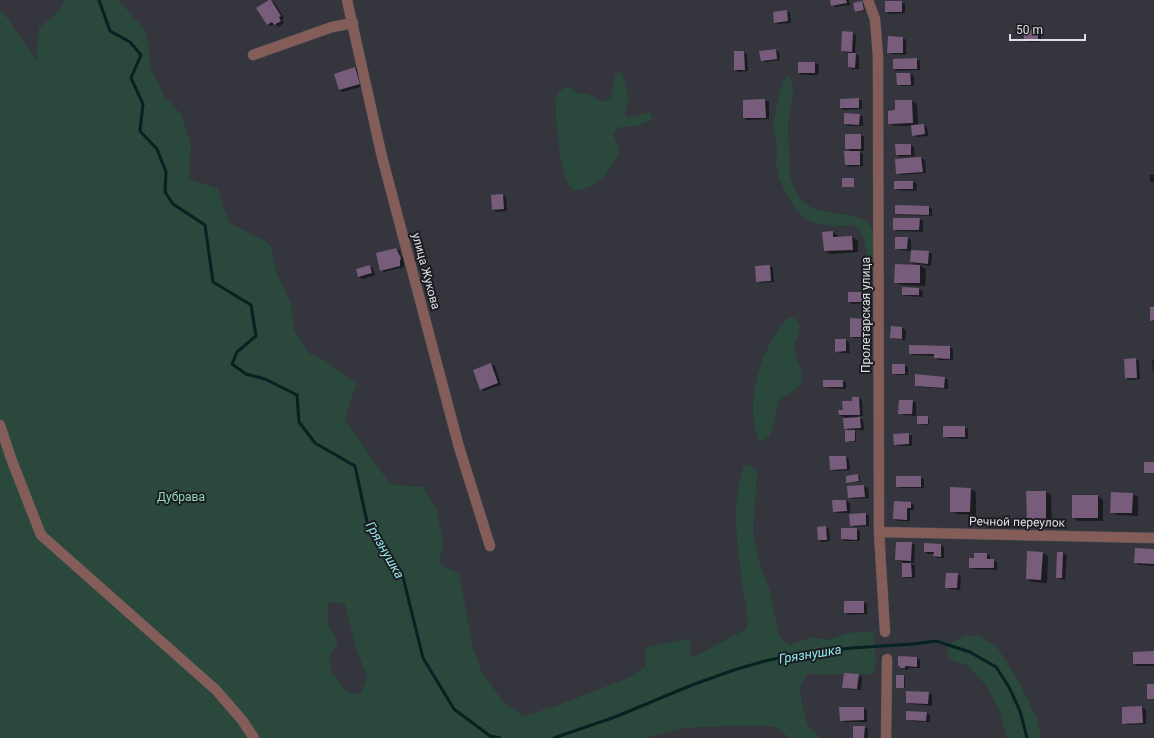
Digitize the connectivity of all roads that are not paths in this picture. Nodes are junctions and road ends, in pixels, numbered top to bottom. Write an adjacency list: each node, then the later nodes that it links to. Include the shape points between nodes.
1 (347, 0): 3 (street, улица Жукова)
2 (868, 0): 6 (street, Пролетарская улица, via 875,19 878,56)
3 (352, 22): 4 (street); 8 (street, улица Жукова, via 382,157 459,447)
4 (253, 55)
5 (0, 425): 11 (street, via 41,535 216,690)
6 (879, 532): 7 (street, Речной переулок); 9 (street, Пролетарская улица)
7 (1154, 538)
8 (490, 546)
9 (885, 632)
10 (887, 659): 12 (street)
11 (254, 738)
12 (886, 738)

